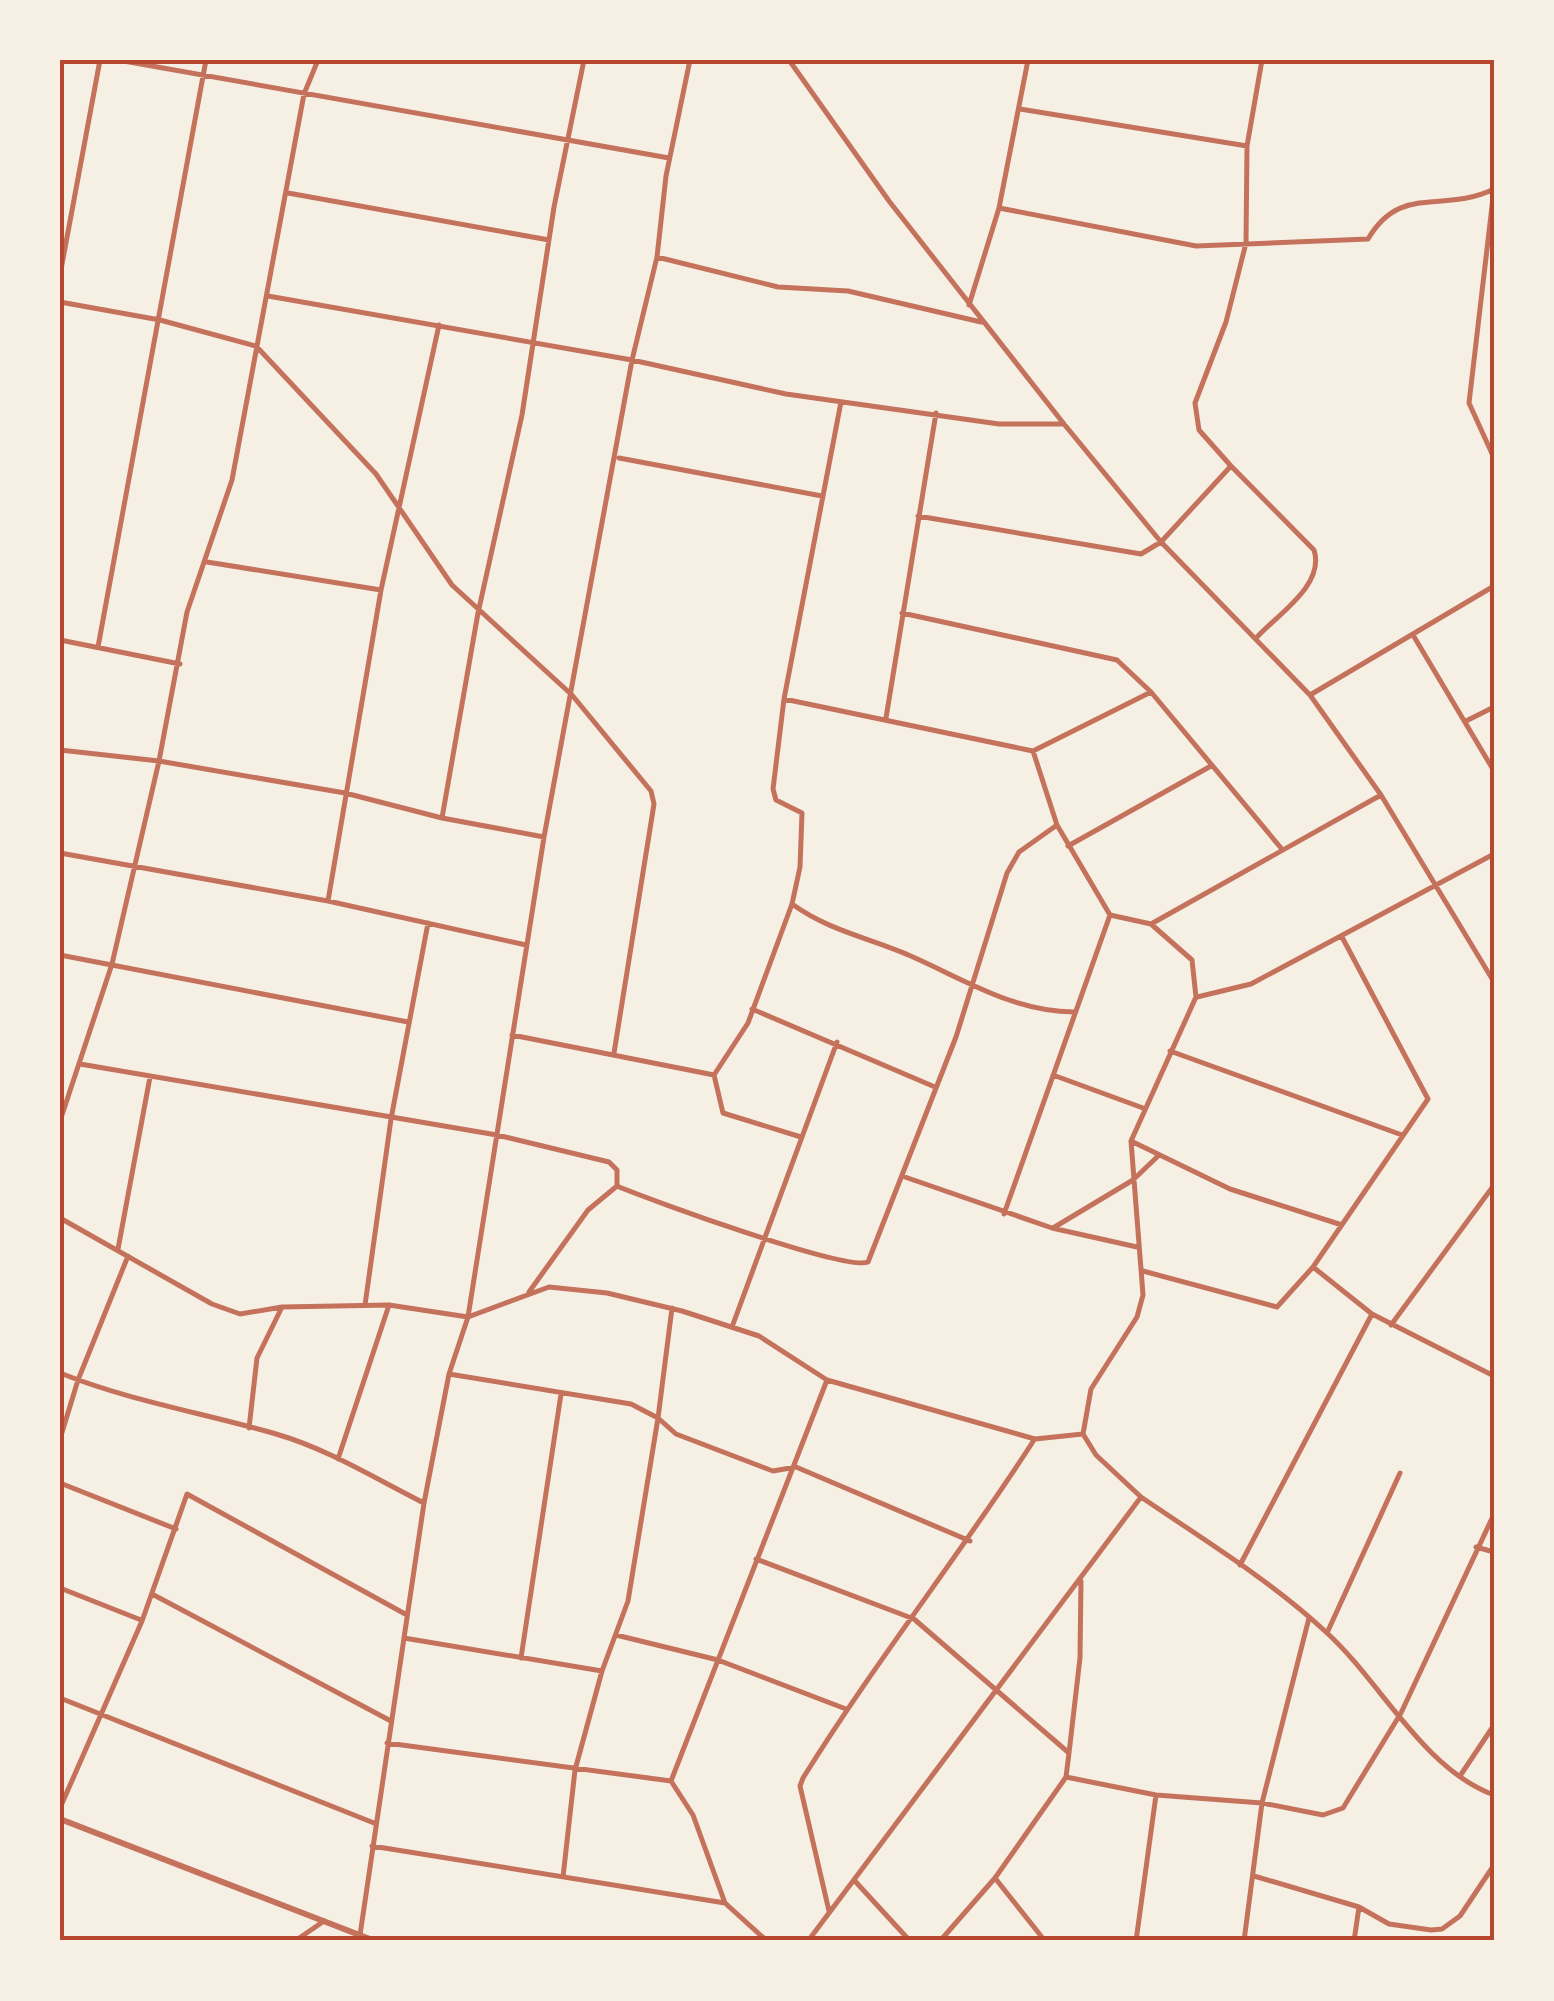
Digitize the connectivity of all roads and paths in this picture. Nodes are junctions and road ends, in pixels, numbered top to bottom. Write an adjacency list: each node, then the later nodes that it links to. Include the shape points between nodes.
1 (100, 60): 22 (street)
2 (118, 60): 10 (street)
3 (206, 60): 10 (street)
4 (318, 60): 11 (street)
5 (584, 60): 13 (street)
6 (690, 60): 15 (street)
7 (1028, 60): 12 (street)
8 (1262, 60): 14 (street)
9 (793, 62): 25 (street)
10 (203, 73): 11 (street); 26 (street)
11 (304, 94): 13 (street); 17 (street)
12 (1020, 110): 14 (street); 18 (street)
13 (566, 143): 15 (street); 19 (street)
14 (1247, 146): 20 (street)
15 (669, 158): 21 (street)
16 (1494, 188): 20 (street, via 1467,201 1394,209 1368,239); 36 (street, via 1470,402)
17 (288, 193): 19 (street); 23 (street)
18 (999, 208): 20 (street, via 1196,246); 25 (street)
19 (549, 240): 29 (street)
20 (1246, 243): 37 (street, via 1226,322 1194,404 1199,430)
21 (657, 257): 27 (street, via 778,287 848,291); 31 (street)
22 (60, 274)
23 (268, 296): 28 (street); 30 (street)
24 (60, 302): 26 (street)
25 (969, 305): 27 (street)
26 (160, 320): 30 (street); 50 (street)
27 (982, 322): 34 (street)
28 (439, 326): 29 (street); 39 (street)
29 (532, 343): 31 (street); 45 (street)
30 (256, 346): 39 (street, via 366,462); 42 (street, via 232,480)
31 (632, 360): 32 (street); 35 (street)
32 (842, 402): 33 (street); 38 (street)
33 (936, 413): 34 (street, via 1000,424); 40 (street)
34 (1064, 424): 41 (street)
35 (617, 458): 38 (street); 53 (street)
36 (1494, 458)
37 (1231, 466): 41 (street); 48 (street, via 1318,561 1316,576)
38 (822, 496): 55 (street)
39 (400, 510): 44 (street); 45 (street)
40 (918, 516): 41 (street, via 1130,554); 46 (street)
41 (1161, 542): 48 (street)
42 (207, 562): 44 (street); 51 (street, via 187,612)
43 (1494, 586): 47 (street)
44 (381, 590): 64 (street)
45 (478, 613): 53 (street); 66 (street)
46 (902, 613): 52 (street, via 1117,660); 57 (street)
47 (1413, 635): 54 (street); 58 (street)
48 (1258, 636): 54 (street)
49 (60, 640): 50 (street)
50 (98, 647): 51 (street)
51 (180, 664): 61 (street)
52 (1150, 692): 60 (street); 62 (street)
53 (572, 695): 68 (street); 93 (street, via 654,799)
54 (1310, 695): 65 (street)
55 (784, 699): 57 (street); 76 (street, via 774,797 802,813)
56 (1494, 707): 58 (street)
57 (886, 718): 60 (street)
58 (1466, 722): 63 (street)
59 (60, 750): 61 (street)
60 (1032, 751): 67 (street)
61 (159, 761): 64 (street); 73 (street)
62 (1211, 766): 69 (street); 70 (street)
63 (1494, 771)
64 (345, 793): 66 (street); 75 (street)
65 (1381, 795): 70 (street); 74 (street)
66 (442, 818): 68 (street)
67 (1057, 825): 69 (street); 85 (street, via 1019,852 1006,873)
68 (544, 837): 81 (street)
69 (1068, 846): 77 (street)
70 (1281, 848): 79 (street)
71 (60, 853): 73 (street)
72 (1494, 854): 74 (street)
73 (134, 868): 75 (street); 83 (street)
74 (1436, 884): 80 (street); 84 (street)
75 (328, 902): 78 (street)
76 (792, 904): 85 (street, via 844,935 913,957); 87 (street)
77 (1110, 915): 79 (street); 88 (street)
78 (428, 923): 81 (street); 89 (street)
79 (1151, 924): 86 (street, via 1192,960)
80 (1342, 937): 86 (street, via 1252,984); 103 (street, via 1428,1099)
81 (526, 945): 90 (street)
82 (60, 956): 83 (street)
83 (112, 964): 89 (street); 94 (street)
84 (1494, 982)
85 (974, 988): 88 (street, via 1023,1007); 98 (street)
86 (1196, 997): 92 (street)
87 (752, 1009): 91 (street); 96 (street)
88 (1074, 1012): 95 (street)
89 (408, 1022): 100 (street)
90 (512, 1036): 93 (street); 102 (street)
91 (837, 1042): 98 (street); 104 (street)
92 (1170, 1051): 99 (street); 103 (street)
93 (614, 1053): 96 (street)
94 (80, 1064): 97 (street); 101 (street)
95 (1052, 1074): 99 (street); 111 (street)
96 (714, 1075): 104 (street, via 723,1113)
97 (150, 1077): 100 (street); 117 (street)
98 (935, 1087): 107 (street)
99 (1144, 1108): 105 (street)
100 (391, 1119): 102 (street); 122 (street)
101 (60, 1121)
102 (498, 1135): 110 (street, via 610,1162 618,1170); 127 (street)
103 (1403, 1136): 113 (street)
104 (802, 1137): 115 (street)
105 (1131, 1141): 106 (street); 108 (street)
106 (1158, 1156): 108 (street); 113 (street, via 1230,1189)
107 (902, 1176): 111 (street); 115 (street, via 863,1265)
108 (1133, 1180): 114 (street); 116 (street)
109 (1494, 1185): 128 (street)
110 (617, 1186): 115 (street); 121 (street, via 588,1210)
111 (1004, 1214): 114 (street)
112 (60, 1218): 117 (street)
113 (1342, 1225): 119 (street)
114 (1052, 1228): 116 (street)
115 (764, 1236): 129 (street)
116 (1137, 1247): 120 (street)
117 (118, 1249): 118 (street)
118 (128, 1256): 124 (street, via 229,1311); 133 (street)
119 (1313, 1266): 120 (street, via 1277,1307); 126 (street)
120 (1143, 1271): 138 (street, via 1137,1317 1091,1390)
121 (527, 1294): 125 (street, via 556,1287); 127 (street)
122 (365, 1305): 123 (street); 124 (street)
123 (389, 1305): 127 (street); 141 (street)
124 (282, 1307): 137 (street, via 257,1358)
125 (672, 1308): 129 (street); 136 (street)
126 (1372, 1314): 128 (street); 153 (street)
127 (468, 1317): 131 (street)
128 (1391, 1325): 132 (street)
129 (732, 1327): 134 (street, via 770,1342)
130 (60, 1373): 133 (street)
131 (448, 1374): 135 (street); 146 (street)
132 (1494, 1376)
133 (78, 1380): 137 (street); 139 (street)
134 (827, 1380): 140 (street); 142 (street)
135 (562, 1393): 136 (street, via 631,1404); 164 (street)
136 (658, 1418): 142 (street, via 676,1434 773,1470); 162 (street, via 633,1580)
137 (249, 1428): 141 (street)
138 (1083, 1434): 140 (street); 145 (street)
139 (60, 1439)
140 (1035, 1440): 149 (street)
141 (338, 1459): 146 (street)
142 (796, 1468): 149 (street); 152 (street)
143 (1400, 1473): 161 (street)
144 (60, 1483): 148 (street)
145 (1141, 1497): 153 (street); 154 (street)
146 (424, 1504): 157 (street)
147 (1494, 1514): 150 (street)
148 (176, 1530): 156 (street); 157 (street, via 187,1494)
149 (970, 1541): 159 (street)
150 (1476, 1547): 151 (street); 170 (street)
151 (1494, 1552)
152 (756, 1559): 159 (street); 165 (street)
153 (1240, 1564): 158 (street)
154 (1081, 1579): 167 (street); 175 (street)
155 (60, 1588): 160 (street)
156 (152, 1594): 160 (street); 172 (street)
157 (407, 1615): 163 (street)
158 (1309, 1618): 161 (street); 182 (street)
159 (914, 1619): 167 (street); 169 (street)
160 (142, 1621): 171 (street)
161 (1327, 1632): 170 (street)
162 (616, 1635): 165 (street); 166 (street)
163 (404, 1638): 164 (street); 172 (street)
164 (520, 1658): 166 (street)
165 (718, 1660): 169 (street); 179 (street)
166 (602, 1671): 176 (street)
167 (996, 1690): 175 (street); 191 (street)
168 (60, 1698): 171 (street)
169 (846, 1709): 194 (street, via 800,1786)
170 (1401, 1713): 178 (street, via 1435,1757); 182 (street, via 1343,1808 1322,1815)
171 (104, 1714): 183 (street); 185 (street)
172 (390, 1720): 174 (street)
173 (1494, 1725): 178 (street)
174 (386, 1743): 176 (street); 185 (street)
175 (1068, 1752): 177 (street)
176 (575, 1770): 179 (street); 189 (street)
177 (1066, 1776): 180 (street); 190 (street)
178 (1460, 1776): 181 (street)
179 (671, 1781): 192 (street, via 693,1815)
180 (1156, 1794): 182 (street); 204 (street)
181 (1494, 1794)
182 (1262, 1802): 188 (street)
183 (60, 1808)
184 (60, 1819): 195 (street)
185 (374, 1823): 186 (street)
186 (372, 1846): 189 (street); 196 (street)
187 (1494, 1866): 193 (street, via 1469,1907 1442,1929 1390,1924)
188 (1254, 1876): 193 (street); 205 (street)
189 (563, 1878): 192 (street)
190 (995, 1878): 202 (street); 203 (street)
191 (854, 1880): 194 (street); 201 (street)
192 (724, 1903): 199 (street)
193 (1359, 1908): 206 (street)
194 (829, 1911): 200 (street)
195 (324, 1921): 196 (street); 197 (street)
196 (360, 1935): 198 (street)
197 (295, 1941)
198 (375, 1941)
199 (767, 1941)
200 (808, 1941)
201 (910, 1941)
202 (940, 1941)
203 (1045, 1941)
204 (1136, 1941)
205 (1244, 1941)
206 (1354, 1941)

